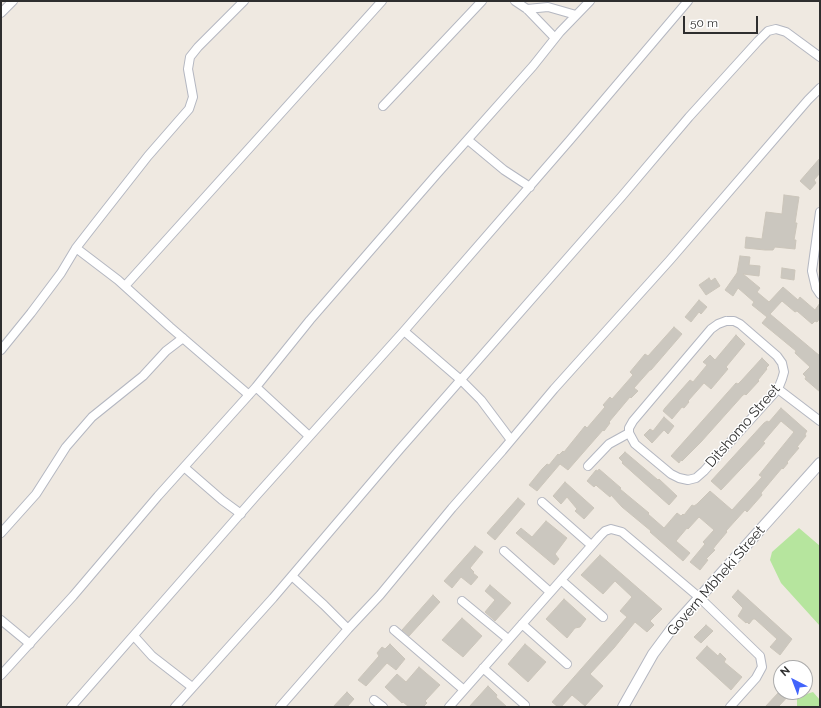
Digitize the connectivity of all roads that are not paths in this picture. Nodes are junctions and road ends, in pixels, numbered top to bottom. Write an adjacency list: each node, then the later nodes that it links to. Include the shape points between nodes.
1 (13, 1): 9 (street)
2 (244, 1): 18 (street, via 190,57 188,69 193,97 189,109 148,156)
3 (382, 1): 19 (street)
4 (482, 1): 14 (street)
5 (516, 1): 8 (street)
6 (590, 1): 10 (street)
7 (688, 1): 16 (street)
8 (528, 9): 10 (street, via 548,7); 11 (street)
9 (1, 13)
10 (576, 15): 11 (street)
11 (555, 38): 15 (street)
12 (820, 57): 24 (street, via 786,32 776,29 768,31 690,117)
13 (820, 88): 31 (street)
14 (383, 106)
15 (468, 140): 16 (street, via 504,170); 25 (street, via 310,320)
16 (530, 186): 21 (street)
17 (820, 212): 20 (street, via 812,271)
18 (76, 248): 19 (street); 23 (street, via 61,274)
19 (125, 286): 22 (street)
20 (820, 294)
21 (404, 331): 24 (street); 30 (street)
22 (183, 338): 27 (street); 37 (street, via 92,417 66,447 36,494)
23 (1, 350)
24 (462, 381): 31 (street, via 481,400); 40 (street, via 400,449)
25 (256, 387): 27 (street); 30 (street)
26 (778, 389): 28 (street); 29 (street, Ditshomo Street, via 696,478 688,480 671,474 635,444); 29 (street, Ditshomo Street, via 784,372 777,356 740,324 726,321 711,329 633,421)
27 (250, 395): 34 (street)
28 (820, 421)
29 (629, 433): 33 (street, via 609,444)
30 (310, 436): 36 (street)
31 (511, 440): 48 (street, via 380,596)
32 (820, 463): 43 (street, Govern Mbheki Street)
33 (588, 466)
34 (184, 467): 36 (street); 52 (street)
35 (542, 502): 38 (street)
36 (241, 514): 50 (street)
37 (1, 533)
38 (591, 545): 41 (street); 43 (street, via 605,531 611,529 622,532)
39 (504, 551): 42 (street)
40 (292, 576): 48 (street); 56 (street)
41 (561, 580): 42 (street); 45 (street)
42 (550, 592): 47 (street)
43 (700, 598): 65 (street, Govern Mbheki Street, via 673,627 653,654); 66 (street, via 760,656 762,667 756,678)
44 (462, 601): 51 (street)
45 (603, 617)
46 (1, 620): 52 (street)
47 (522, 624): 51 (street); 53 (street)
48 (348, 629): 62 (street)
49 (394, 630): 57 (street)
50 (134, 636): 56 (street, via 152,656); 60 (street)
51 (508, 639): 54 (street)
52 (30, 644): 55 (street)
53 (567, 664)
54 (483, 668): 57 (street); 59 (street)
55 (1, 675)
56 (192, 687): 61 (street)
57 (464, 690): 64 (street)
58 (374, 700): 63 (street)
59 (525, 704)
60 (71, 707)
61 (174, 707)
62 (280, 707)
63 (383, 707)
64 (449, 707)
65 (623, 707)
66 (730, 707)

